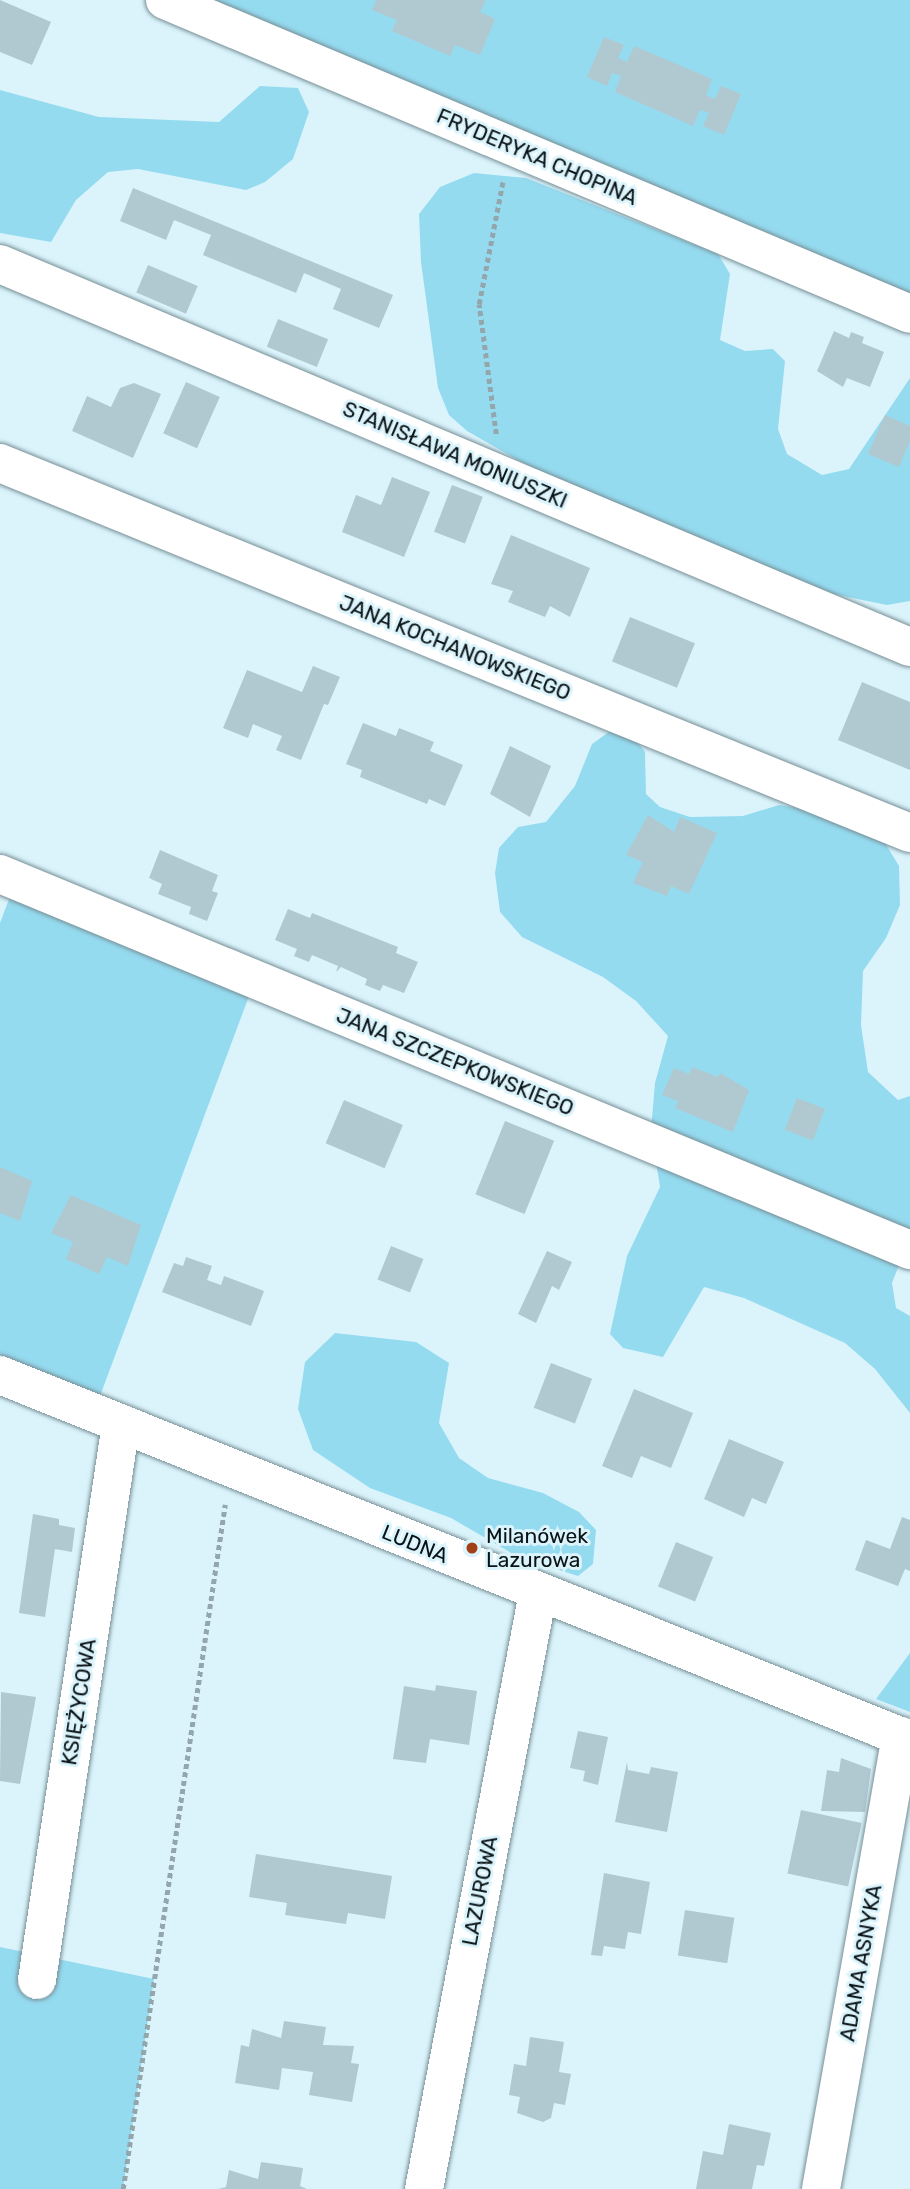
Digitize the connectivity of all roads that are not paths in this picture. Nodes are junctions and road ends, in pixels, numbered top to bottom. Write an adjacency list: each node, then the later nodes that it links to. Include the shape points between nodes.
1 (165, 0): 3 (street, FRYDERYKA CHOPINA)
2 (0, 264): 5 (street, STANISŁAWA MONIUSZKI)
3 (910, 314)
4 (0, 463): 6 (street, JANA KOCHANOWSKIEGO)
5 (910, 647)
6 (910, 833)
7 (0, 874): 8 (street, JANA SZCZEPKOWSKIEGO)
8 (910, 1250)
9 (0, 1375): 10 (street, LUDNA)
10 (121, 1424): 11 (street, LUDNA); 13 (street, KSIĘŻYCOWA)
11 (538, 1593): 12 (street, LUDNA); 14 (street, LAZUROWA)
12 (905, 1738): 15 (street, ADAMA ASNYKA)
13 (37, 1980)
14 (424, 2189)
15 (821, 2189)

